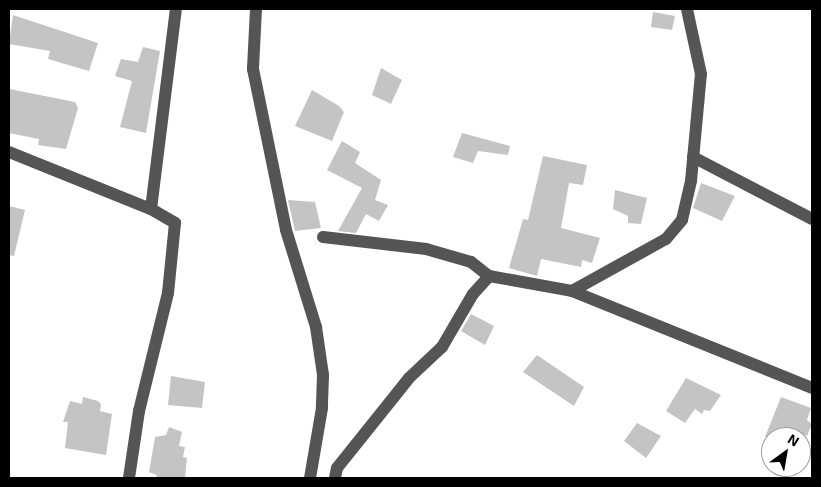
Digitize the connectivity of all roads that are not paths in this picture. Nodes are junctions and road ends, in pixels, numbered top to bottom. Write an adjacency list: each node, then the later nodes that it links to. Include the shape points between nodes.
1 (176, 9): 6 (street)
2 (256, 9): 13 (street, via 254,69 286,230 316,327 323,375 322,408)
3 (687, 9): 5 (street, via 701,74)
4 (9, 152): 6 (street)
5 (693, 157): 7 (street); 10 (street, via 682,220 666,239)
6 (151, 208): 12 (street, via 175,223 168,293 139,411)
7 (811, 220)
8 (323, 237): 9 (street, via 426,249 471,262)
9 (489, 276): 10 (street); 14 (street, via 473,294 442,347 409,378 337,468)
10 (572, 291): 11 (street)
11 (812, 388)
12 (129, 478)
13 (310, 478)
14 (335, 478)

